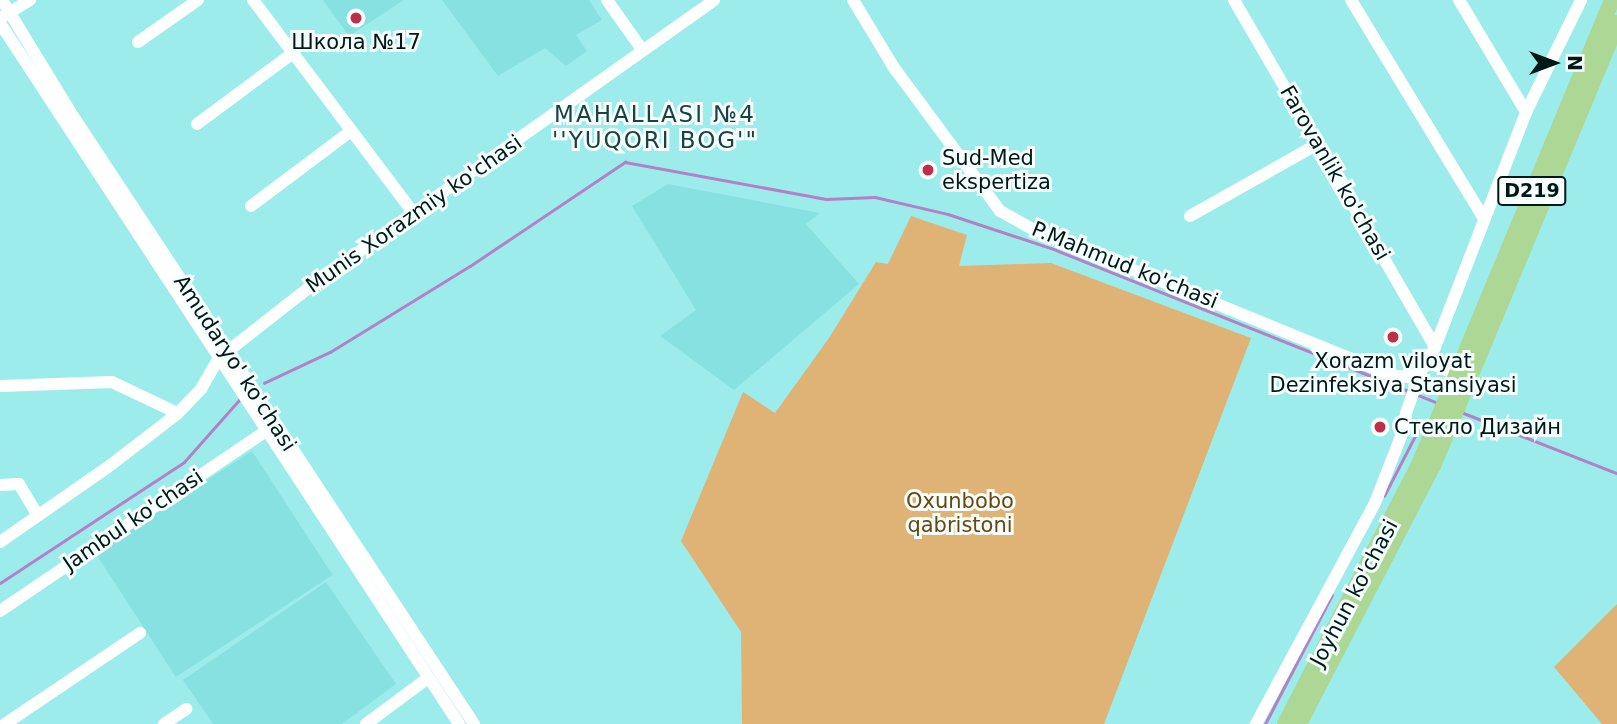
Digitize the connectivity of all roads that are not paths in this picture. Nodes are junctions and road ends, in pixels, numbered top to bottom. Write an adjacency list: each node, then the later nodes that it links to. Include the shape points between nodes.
1 (2, 0): 14 (street, Amudaryo' ko'chasi)
2 (30, 0): 14 (street)
3 (198, 0): 17 (street)
4 (253, 0): 19 (street)
5 (607, 0): 18 (street)
6 (714, 0): 18 (street, Munis Xorazmiy ko'chasi)
7 (853, 0): 20 (street, P.Mahmud ko'chasi)
8 (1351, 0): 29 (street)
9 (1460, 0): 21 (street)
10 (1568, 0): 13 (street)
11 (1612, 0): 33 (main road, D219)
12 (1240, 3): 24 (street, Farovanlik ko'chasi)
13 (1578, 6): 21 (street)
14 (6, 15): 31 (street, Amudaryo' ko'chasi)
15 (0, 23): 31 (street, Amudaryo' ko'chasi)
16 (1617, 23): 33 (main road, D219)
17 (138, 42)
18 (643, 51): 26 (street, Munis Xorazmiy ko'chasi)
19 (293, 53): 22 (street); 23 (street)
20 (892, 65): 28 (street, P.Mahmud ko'chasi); 32 (street, P.Mahmud ko'chasi, via 1000,211 1033,229 1390,375)
21 (1526, 112): 29 (street)
22 (197, 124)
23 (351, 131): 25 (street); 26 (street)
24 (1318, 144): 27 (street); 30 (street, Farovanlik ko'chasi)
25 (251, 206)
26 (414, 214): 31 (street, Munis Xorazmiy ko'chasi, via 319,280)
27 (1190, 216)
28 (999, 218)
29 (1484, 219): 30 (street)
30 (1435, 347): 32 (street)
31 (224, 355): 36 (street, Amudaryo' ko'chasi); 39 (street, via 177,414); 49 (street, Amudaryo' ko'chasi)
32 (1421, 373): 33 (street); 50 (street, via 1375,503)
33 (1461, 380): 37 (main road, D219)
34 (0, 386): 35 (street, via 112,382)
35 (173, 411)
36 (267, 430): 41 (street, Jambul ko'chasi); 43 (street, Amudaryo' ko'chasi)
37 (1427, 464): 51 (main road, Joyhun ko'chasi / D219); 52 (main road, Joyhun ko'chasi / D219)
38 (0, 485): 39 (street, via 19,484)
39 (38, 516): 40 (street)
40 (0, 542)
41 (0, 611)
42 (140, 632): 45 (street)
43 (428, 678): 47 (street); 48 (street, Amudaryo' ko'chasi)
44 (186, 709): 46 (street)
45 (8, 723)
46 (163, 724)
47 (366, 724)
48 (458, 724)
49 (474, 724)
50 (1256, 724)
51 (1285, 724)
52 (1299, 724)

